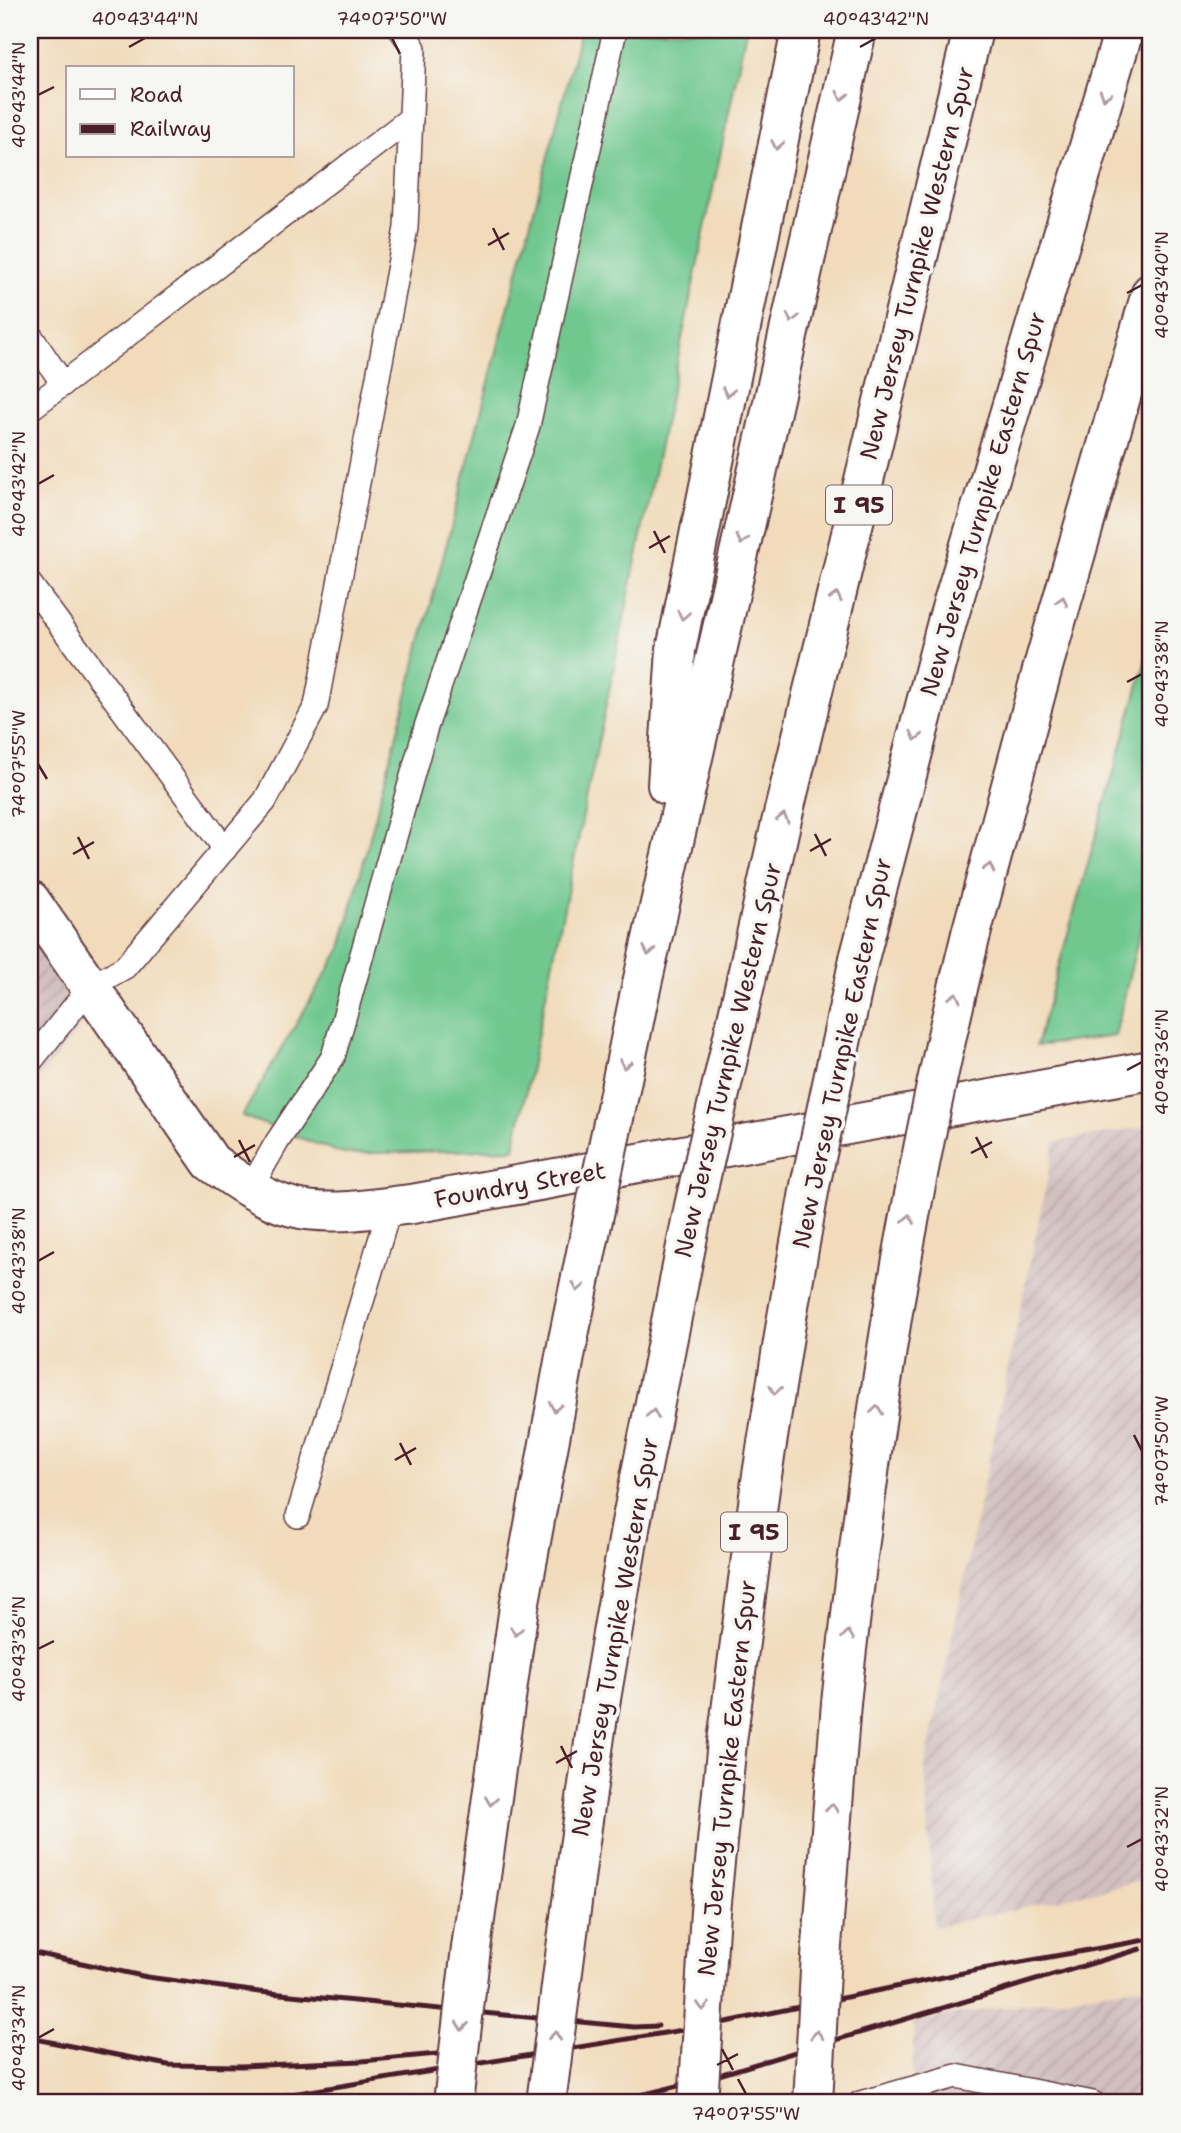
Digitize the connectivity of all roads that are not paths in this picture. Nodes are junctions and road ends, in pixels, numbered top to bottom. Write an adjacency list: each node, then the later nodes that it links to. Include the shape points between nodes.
1 (401, 30): 7 (lane, via 414,48)
2 (615, 30): 20 (lane, via 528,426 426,727 333,1057)
3 (801, 30): 16 (main road, one-way to 16, via 676,650)
4 (857, 30): 16 (main road, one-way to 16)
5 (973, 30): 24 (main road, New Jersey Turnpike Western Spur / I 95, one-way to 5, bridge, via 597,1722 694,1206 781,823)
6 (1124, 30): 25 (main road, New Jersey Turnpike Eastern Spur / I 95, one-way to 25, bridge, via 920,720 859,959 810,1186 758,1500 727,1742)
7 (411, 118): 11 (lane); 14 (lane, via 406,228 316,706 265,801)
8 (1151, 293): 9 (main road)
9 (1143, 334): 26 (main road, one-way to 9, bridge, via 841,1703 860,1530 920,1157 971,934 1043,667)
10 (30, 335): 11 (lane)
11 (63, 384): 12 (lane)
12 (30, 409)
13 (30, 584): 14 (lane)
14 (225, 849): 17 (lane, via 125,967)
15 (30, 900): 17 (main road, Foundry Street)
16 (659, 905): 23 (main road, one-way to 23, bridge, via 568,1340 519,1607)
17 (90, 987): 18 (lane); 20 (main road, Foundry Street, via 211,1162)
18 (30, 1062)
19 (1151, 1070): 21 (main road, Foundry Street)
20 (250, 1189): 21 (main road, Foundry Street, via 292,1207 336,1212)
21 (390, 1207): 22 (lane)
22 (298, 1516)
23 (453, 2103)
24 (547, 2103)
25 (698, 2103)
26 (813, 2103)
27 (860, 2103): 28 (lane, via 956,2076)
28 (1093, 2103)

